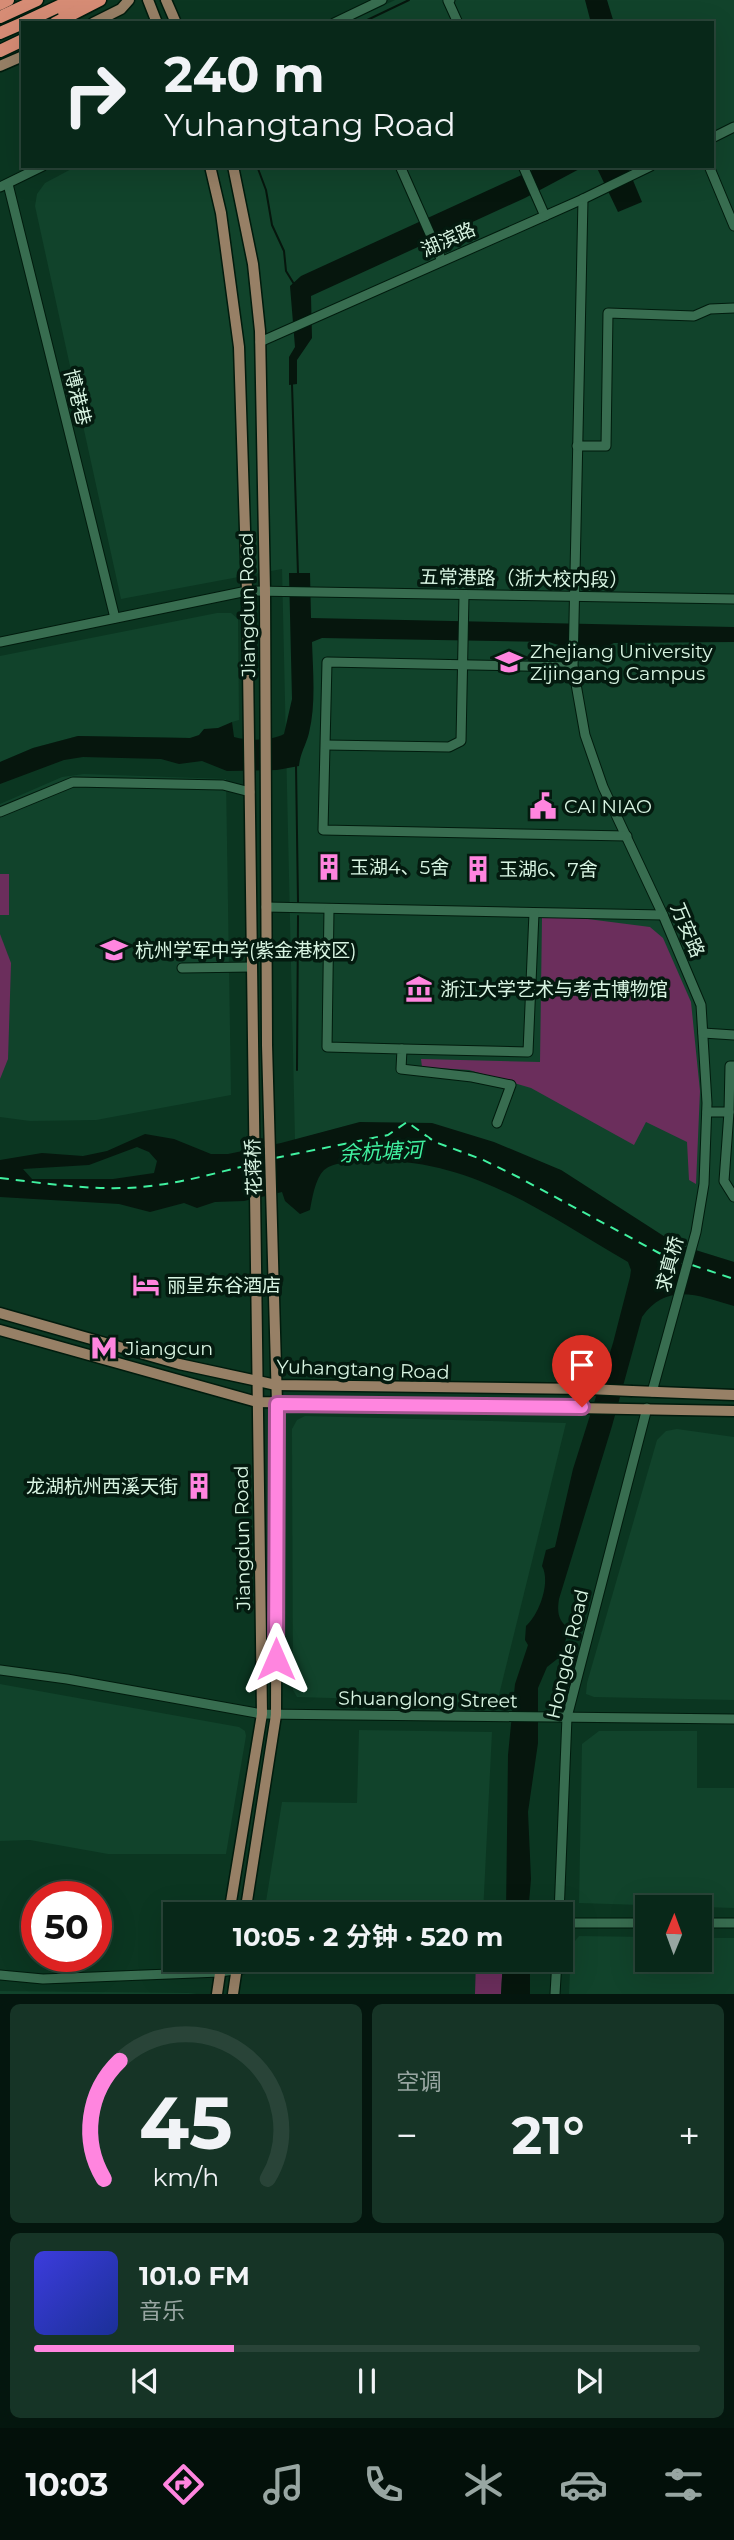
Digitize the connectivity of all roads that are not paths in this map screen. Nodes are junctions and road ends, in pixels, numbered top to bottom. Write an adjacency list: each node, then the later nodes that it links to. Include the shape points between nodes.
1 (8, 0): 11 (highway)
2 (37, 0): 12 (highway)
3 (72, 0): 13 (highway)
4 (90, 0): 14 (highway)
5 (100, 0): 15 (highway)
6 (129, 0): 16 (main road)
7 (148, 0): 17 (main road)
8 (166, 0): 18 (main road)
9 (382, 0): 19 (street)
10 (450, 0): 20 (street)
11 (0, 4)
12 (0, 18)
13 (27, 21)
14 (46, 21)
15 (59, 21)
16 (97, 21)
17 (156, 21)
18 (175, 21)
19 (338, 21)
20 (457, 21)
21 (21, 24): 22 (highway)
22 (0, 33)
23 (21, 33): 24 (highway)
24 (0, 40)
25 (21, 41): 26 (highway)
26 (0, 51)
27 (21, 57): 28 (main road)
28 (0, 66)
29 (734, 127): 30 (street)
30 (714, 137)
31 (39, 168): 38 (street)
32 (210, 168): 46 (main road, Jiangdun Road, via 239,346)
33 (233, 168): 44 (main road, Jiangdun Road, via 253,264)
34 (401, 168): 42 (street)
35 (524, 168): 40 (street)
36 (647, 168): 39 (street, 湖滨路)
37 (710, 168): 41 (street)
38 (4, 186): 51 (street, 博港巷)
39 (583, 199): 40 (street, 湖滨路); 45 (street)
40 (543, 212): 42 (street, 湖滨路)
41 (734, 226)
42 (441, 258): 44 (street, 湖滨路)
43 (734, 308): 45 (street, via 710,309 694,316 608,313 606,446)
44 (260, 342): 47 (main road, Jiangdun Road)
45 (577, 446): 49 (street, 万安路)
46 (247, 591): 47 (street, 五常港路（浙大校内段）); 51 (street, 五常港路（浙大校内段）); 56 (main road, Jiangdun Road)
47 (265, 591): 48 (street, 五常港路（浙大校内段）); 59 (main road, Jiangdun Road)
48 (464, 595): 49 (street, 五常港路（浙大校内段）); 53 (street)
49 (573, 597): 50 (street, 五常港路（浙大校内段）); 54 (street, 万安路)
50 (734, 599)
51 (115, 618): 52 (street, 五常港路（浙大校内段）)
52 (0, 642)
53 (464, 666): 54 (street); 55 (street, via 461,741 449,747); 55 (street, via 327,662)
54 (573, 667): 58 (street, 万安路, via 585,735 603,788)
55 (326, 744): 58 (street, via 323,830)
56 (250, 787): 57 (street, via 73,782); 63 (main road, Jiangdun Road)
57 (0, 812)
58 (627, 836): 62 (street, 万安路)
59 (265, 907): 60 (street); 68 (main road, Jiangdun Road)
60 (329, 909): 61 (street); 69 (street, via 327,1047)
61 (534, 913): 62 (street); 69 (street, via 528,1052)
62 (663, 915): 65 (street, 万安路, via 701,1005)
63 (252, 967): 64 (street); 67 (main road, Jiangdun Road)
64 (182, 968)
65 (703, 1034): 66 (street); 71 (street, 万安路)
66 (734, 1035)
67 (253, 1044): 76 (main road, 花蒋桥)
68 (267, 1045): 77 (main road, 花蒋桥)
69 (402, 1049): 73 (street, via 401,1069 511,1086)
70 (734, 1066): 72 (street, via 730,1066)
71 (707, 1112): 72 (street); 75 (street, 万安路, via 704,1184)
72 (730, 1112): 74 (street, via 724,1181)
73 (497, 1123)
74 (734, 1197)
75 (696, 1232): 82 (street, 求真桥)
76 (257, 1285): 80 (main road, Jiangdun Road)
77 (274, 1287): 81 (main road, Jiangdun Road)
78 (0, 1313): 80 (main road, Yuhangtang Road)
79 (0, 1330): 84 (main road, Yuhangtang Road)
80 (257, 1382): 81 (main road, Yuhangtang Road); 84 (main road, Jiangdun Road)
81 (276, 1385): 82 (main road, Yuhangtang Road, bridge); 85 (main road, Jiangdun Road)
82 (652, 1392): 83 (main road, Yuhangtang Road)
83 (734, 1395)
84 (257, 1402): 85 (main road, Yuhangtang Road); 89 (main road, Jiangdun Road)
85 (277, 1404): 86 (main road, Yuhangtang Road); 90 (main road, Jiangdun Road)
86 (647, 1408): 87 (main road, Yuhangtang Road); 91 (street, Hongde Road)
87 (734, 1411)
88 (0, 1670): 89 (street, Shuanglong Street)
89 (262, 1714): 90 (street, Shuanglong Street); 93 (main road, Jiangdun Road)
90 (276, 1715): 91 (street, Shuanglong Street); 94 (main road, Jiangdun Road)
91 (567, 1717): 92 (street, Shuanglong Street); 95 (street, Hongde Road)
92 (734, 1719)
93 (231, 1902)
94 (247, 1902)
95 (559, 1902)
96 (573, 1923): 97 (street)
97 (635, 1923)
98 (712, 1923): 99 (street)
99 (734, 1923)
100 (163, 1970): 104 (street, via 43,1979)
101 (220, 1972): 105 (main road)
102 (236, 1972): 106 (main road)
103 (556, 1972): 107 (street)
104 (0, 1975)
105 (217, 1994)
106 (233, 1994)
107 (555, 1994)

